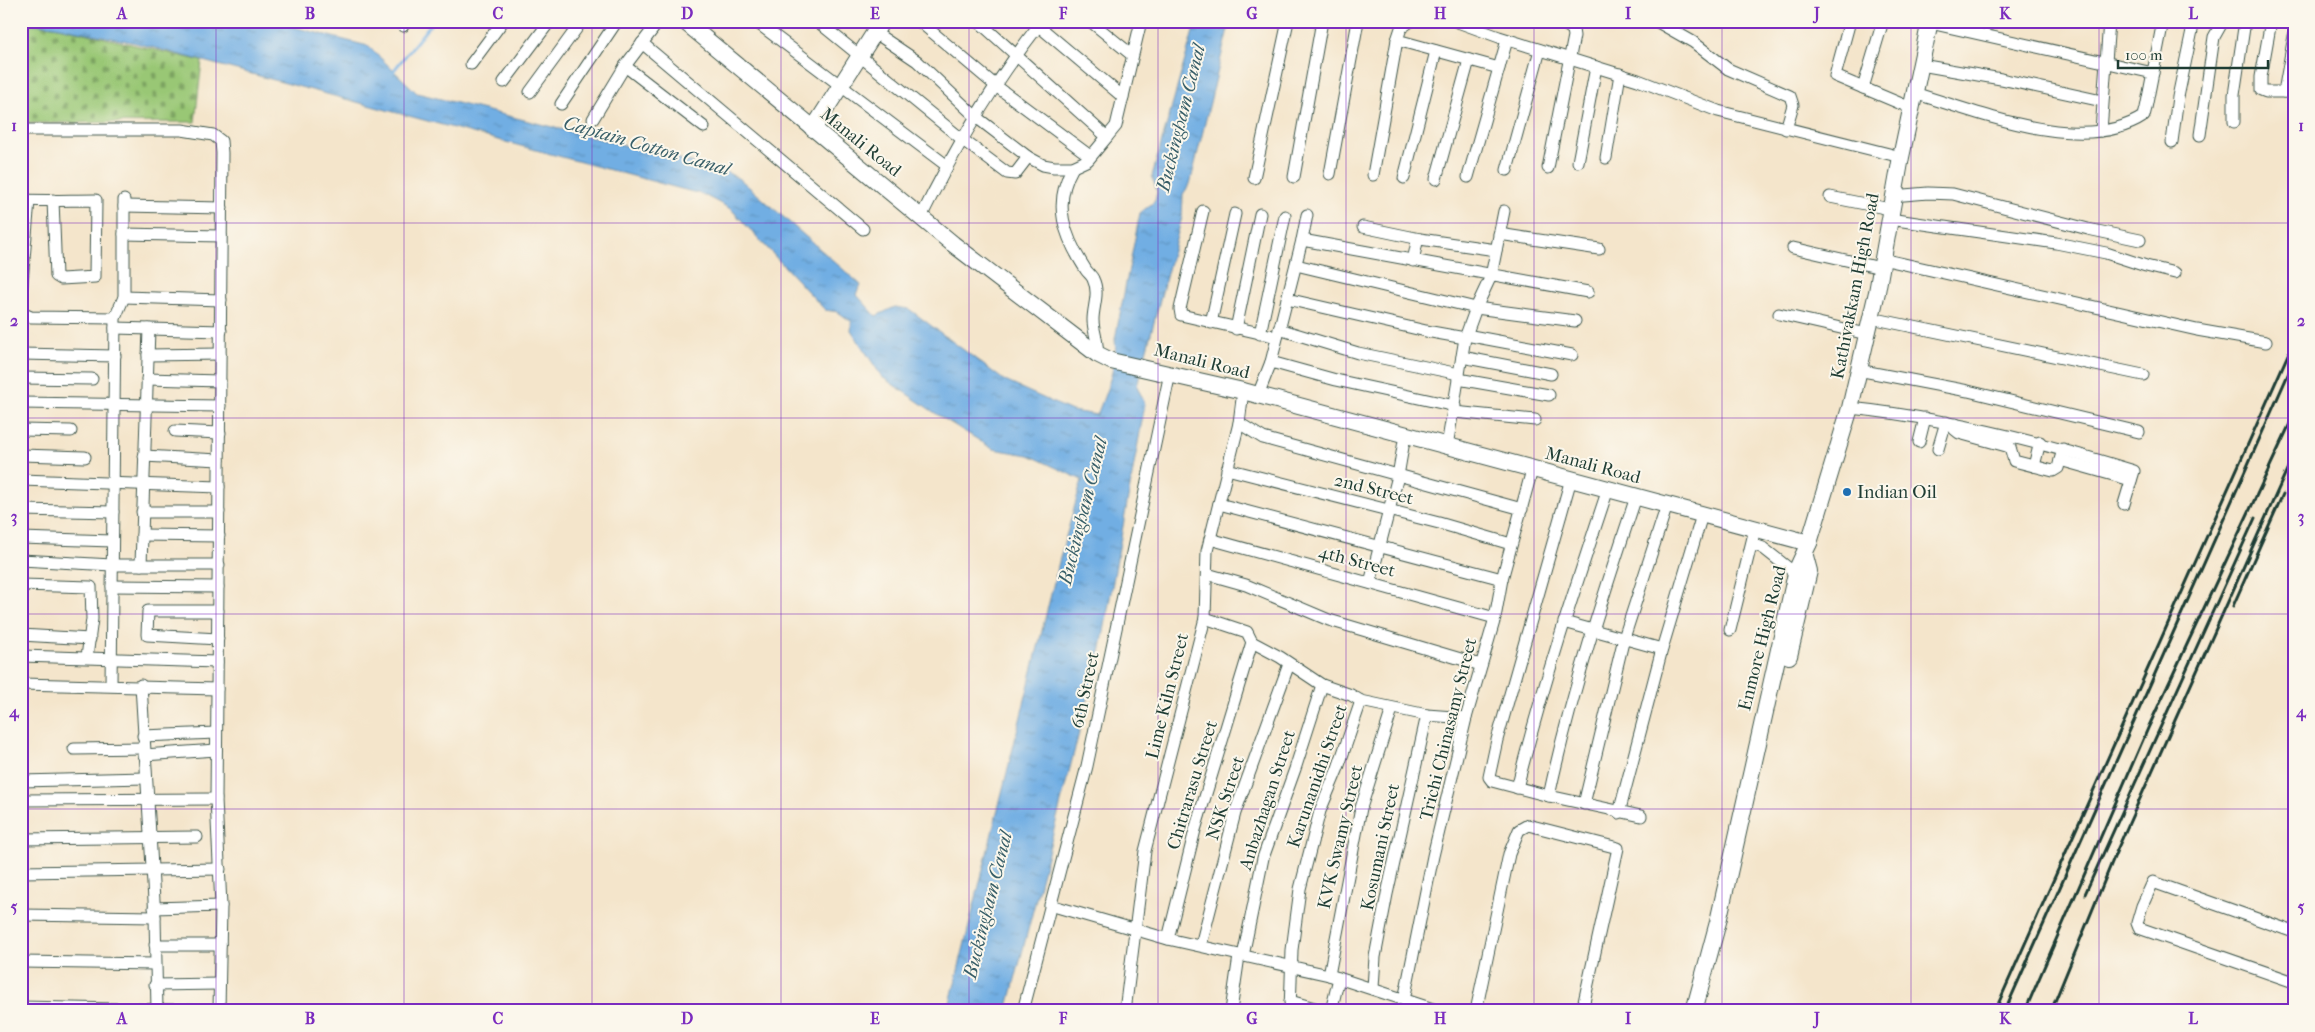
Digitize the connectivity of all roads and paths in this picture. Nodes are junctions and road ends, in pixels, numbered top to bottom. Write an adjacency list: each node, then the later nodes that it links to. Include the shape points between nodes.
1 (503, 21): 44 (street)
2 (550, 21): 51 (street)
3 (582, 21): 55 (street)
4 (617, 21): 60 (street)
5 (659, 21): 35 (street)
6 (684, 21): 65 (main road, Manali Road)
7 (755, 21): 52 (street)
8 (817, 21): 39 (street)
9 (919, 21): 53 (street)
10 (978, 21): 40 (street)
11 (1090, 21): 38 (street)
12 (1141, 21): 38 (street)
13 (1288, 21): 86 (street)
14 (1322, 21): 84 (street)
15 (1358, 21): 82 (street)
16 (1411, 21): 33 (street, via 1401,28)
17 (1455, 21): 34 (street)
18 (1560, 21): 30 (street)
19 (1656, 21): 66 (street, via 1688,38 1728,69 1790,96 1793,105)
20 (1850, 21): 54 (street, via 1835,76)
21 (1883, 21): 54 (street)
22 (2109, 21): 43 (street)
23 (2163, 21): 49 (street)
24 (2194, 21): 72 (street)
25 (2224, 21): 69 (street, via 2214,37)
26 (2245, 21): 63 (street, via 2234,95)
27 (2271, 21): 56 (street, via 2260,90)
28 (1930, 22): 43 (street); 45 (main road, Kathivakkam High Road)
29 (1038, 23): 40 (street); 57 (street)
30 (1574, 25): 41 (street)
31 (878, 27): 39 (main road); 61 (street)
32 (2294, 36): 56 (street)
33 (1396, 40): 37 (street); 83 (street)
34 (1507, 40): 36 (street); 48 (street)
35 (642, 43): 46 (street); 102 (street)
36 (1540, 50): 41 (street); 81 (street)
37 (1436, 51): 42 (street); 87 (street)
38 (1132, 55): 57 (street)
39 (858, 56): 52 (main road); 71 (street)
40 (1018, 56): 53 (street); 70 (street)
41 (1570, 59): 47 (street); 80 (street)
42 (1470, 60): 48 (street); 88 (street)
43 (2105, 63): 49 (street); 59 (street)
44 (471, 64)
45 (1921, 65): 58 (main road, Kathivakkam High Road); 59 (street)
46 (625, 66): 62 (street); 64 (street)
47 (1596, 67): 50 (street); 77 (street)
48 (1498, 68): 85 (street)
49 (2153, 73): 68 (street, via 2144,116)
50 (1620, 74): 66 (street, via 1718,111); 76 (street)
51 (504, 82)
52 (839, 86): 65 (main road); 78 (street)
53 (996, 86): 61 (street); 73 (street)
54 (1863, 88): 58 (street)
55 (530, 92)
56 (2289, 92)
57 (1123, 97): 70 (street, via 1116,126)
58 (1913, 100): 68 (street, via 2036,128 2077,133); 75 (main road, Kathivakkam High Road)
59 (2102, 101): 68 (street)
60 (561, 104)
61 (976, 116): 71 (street); 74 (street)
62 (593, 118)
63 (2234, 122)
64 (704, 127)
65 (813, 128): 100 (main road, Manali Road)
66 (1786, 129): 75 (street)
67 (21, 130): 92 (street, via 182,130 213,136 221,141)
68 (2101, 130)
69 (2200, 135)
70 (1107, 138): 73 (street)
71 (963, 140): 74 (street, via 1006,173 1015,174); 78 (street)
72 (2172, 142)
73 (1090, 156): 79 (street)
74 (1028, 157): 79 (street, via 1054,168)
75 (1901, 157): 93 (main road, Kathivakkam High Road)
76 (1606, 158)
77 (1578, 162)
78 (946, 166): 100 (street)
79 (1073, 167): 141 (street, via 1063,188 1063,220 1073,246 1093,278 1096,289 1093,332)
80 (1548, 168)
81 (1507, 170)
82 (1330, 174)
83 (1373, 175)
84 (1294, 177)
85 (1468, 177)
86 (1254, 178)
87 (1404, 178)
88 (1436, 179)
89 (1830, 197): 93 (street)
90 (25, 200): 91 (street); 118 (street)
91 (53, 200): 91 (street, via 56,276 61,279 94,277 96,200)
92 (222, 208): 103 (street, via 124,203); 105 (street)
93 (1890, 208): 108 (street, via 1928,193 1952,194); 113 (main road, Kathivakkam High Road); 115 (street, via 2106,253)
94 (1504, 211): 104 (street)
95 (1203, 212): 127 (street, via 1179,312 1184,317)
96 (1235, 214): 127 (street)
97 (1260, 214): 129 (street)
98 (1307, 215): 107 (street, Lime Kiln Street)
99 (1285, 216): 133 (street)
100 (922, 217): 141 (main road, Manali Road)
101 (1363, 227): 106 (street)
102 (863, 229)
103 (124, 234): 105 (street); 119 (street)
104 (1499, 234): 110 (street); 111 (street)
105 (221, 236): 121 (street)
106 (1420, 239): 111 (street); 112 (street)
107 (1302, 240): 112 (street); 114 (street, Lime Kiln Street)
108 (2140, 240)
109 (1793, 248): 113 (street)
110 (1599, 249)
111 (1496, 250): 116 (street)
112 (1413, 261): 116 (street)
113 (1882, 264): 128 (main road, Kathivakkam High Road); 135 (street)
114 (1296, 265): 120 (street, Lime Kiln Street); 122 (street)
115 (2175, 273)
116 (1491, 276): 117 (street); 122 (street)
117 (1588, 292)
118 (21, 296): 124 (street)
119 (124, 297): 121 (street); 126 (street)
120 (1287, 299): 132 (street, Lime Kiln Street); 134 (street, via 1426,331)
121 (221, 300): 131 (street)
122 (1476, 308): 125 (street); 134 (street)
123 (1779, 314): 128 (street)
124 (23, 316): 126 (street)
125 (1575, 321)
126 (115, 323): 130 (street); 140 (street)
127 (1211, 323): 129 (street)
128 (1869, 326): 144 (main road, Kathivakkam High Road); 147 (street)
129 (1236, 328): 133 (street)
130 (148, 329): 131 (street); 137 (street)
131 (220, 331): 138 (street)
132 (1278, 333): 133 (street); 143 (street, Lime Kiln Street); 148 (street)
133 (1260, 334)
134 (1466, 336): 139 (street); 142 (street)
135 (2266, 342)
136 (21, 354): 140 (street)
137 (148, 354): 138 (street); 151 (street)
138 (220, 354): 152 (street)
139 (1572, 355)
140 (115, 356): 156 (street)
141 (1104, 357): 145 (main road, Manali Road)
142 (1462, 357): 146 (street); 148 (street)
143 (1271, 362): 153 (street, Lime Kiln Street); 160 (street)
144 (1858, 370): 159 (main road, Kathivakkam High Road); 168 (street, via 1968,391)
145 (1170, 373): 153 (main road, Manali Road); 273 (street, 6th Street, via 1086,766)
146 (1551, 374)
147 (2143, 375)
148 (1458, 377): 154 (street); 160 (street)
149 (21, 378): 150 (street)
150 (92, 379)
151 (147, 379): 152 (street); 157 (street)
152 (220, 382): 158 (street)
153 (1250, 393): 163 (street, Lime Kiln Street); 170 (main road, Manali Road)
154 (1549, 395)
155 (21, 403): 156 (street)
156 (115, 404): 157 (street); 188 (street)
157 (146, 405): 158 (street); 179 (street)
158 (220, 406): 169 (street)
159 (1850, 408): 161 (street); 211 (main road, Kathivakkam High Road)
160 (1455, 409): 162 (street); 174 (street)
161 (1925, 418): 164 (street); 172 (street)
162 (1535, 420)
163 (1239, 423): 183 (street, Lime Kiln Street); 185 (street, via 1264,438)
164 (1951, 423): 171 (street); 175 (street); 176 (street, via 1956,432)
165 (21, 430): 166 (street)
166 (70, 431)
167 (175, 431): 169 (street)
168 (2139, 432)
169 (220, 433): 181 (street)
170 (1405, 435): 174 (main road, Manali Road); 185 (street)
171 (2016, 437): 173 (street); 176 (street)
172 (1919, 442)
173 (2040, 442): 178 (street); 182 (street)
174 (1448, 446): 184 (main road, Manali Road)
175 (1938, 449)
176 (2012, 450): 182 (street, via 2014,461)
177 (21, 455): 180 (street)
178 (2062, 455): 182 (street, via 2056,471); 194 (street, via 2134,471)
179 (144, 456): 181 (street); 189 (street)
180 (84, 457)
181 (219, 460): 190 (street)
182 (2034, 466)
183 (1227, 469): 193 (street, Lime Kiln Street); 198 (street, 2nd Street)
184 (1532, 470): 186 (main road, Manali Road); 196 (street, Trichi Chinasamy Street)
185 (1398, 476): 196 (street); 198 (street)
186 (1570, 479): 191 (main road, Manali Road); 259 (street, via 1489,773 1492,781)
187 (21, 480): 188 (street)
188 (113, 483): 189 (street); 199 (street)
189 (143, 485): 190 (street); 200 (street)
190 (219, 487): 201 (street)
191 (1608, 489): 192 (main road, Manali Road); 226 (street)
192 (1636, 497): 195 (main road, Manali Road); 227 (street)
193 (1219, 504): 207 (street, Lime Kiln Street); 210 (street)
194 (2124, 504)
195 (1667, 505): 202 (main road, Manali Road); 230 (street)
196 (1522, 509): 209 (street, Trichi Chinasamy Street)
197 (21, 510): 199 (street)
198 (1389, 511): 209 (street, 2nd Street); 210 (street)
199 (113, 512): 208 (street)
200 (142, 512): 201 (street); 203 (street)
201 (219, 512): 204 (street)
202 (1702, 515): 205 (main road, Manali Road); 234 (street)
203 (142, 535): 204 (street); 214 (street)
204 (219, 536): 215 (street)
205 (1754, 536): 211 (main road, Manali Road); 217 (street, via 1762,548); 228 (street)
206 (21, 538): 208 (street)
207 (1210, 539): 216 (street, Lime Kiln Street); 219 (street, 4th Street)
208 (112, 541): 213 (street)
209 (1511, 544): 218 (street, Trichi Chinasamy Street)
210 (1380, 547): 218 (street); 219 (street)
211 (1807, 549): 217 (main road, Enmore High Road); 305 (main road, Enmore High Road, via 1809,571)
212 (21, 560): 213 (street)
213 (112, 565): 214 (street); 221 (street)
214 (141, 565): 215 (street)
215 (219, 565): 222 (street)
216 (1206, 574): 224 (street, Lime Kiln Street); 240 (street, via 1246,584 1329,620)
217 (1796, 574): 304 (main road, Enmore High Road, via 1720,913)
218 (1502, 579): 225 (street, Trichi Chinasamy Street)
219 (1370, 582): 225 (street, 4th Street)
220 (21, 585): 231 (street, via 91,586)
221 (112, 586): 222 (street); 237 (street)
222 (218, 586): 223 (street)
223 (218, 610): 232 (street); 232 (street, via 148,611 147,635)
224 (1205, 618): 233 (street, via 1248,632); 277 (street, Lime Kiln Street, via 1145,851)
225 (1495, 618): 240 (street, Trichi Chinasamy Street)
226 (1564, 622): 227 (street); 259 (street)
227 (1592, 630): 230 (street); 260 (street, via 1566,718)
228 (1730, 630)
229 (21, 635): 231 (street)
230 (1624, 638): 234 (street); 264 (street)
231 (90, 639): 236 (street)
232 (218, 639): 238 (street)
233 (1252, 642): 239 (street); 279 (street, Chitrarasu Street, via 1195,830)
234 (1662, 649): 265 (street)
235 (21, 656): 236 (street)
236 (87, 657): 237 (street)
237 (112, 658): 238 (street); 242 (street)
238 (217, 662): 245 (street)
239 (1289, 664): 243 (street); 282 (street, NSK Street, via 1235,813)
240 (1481, 665): 249 (street, Trichi Chinasamy Street)
241 (21, 684): 242 (street)
242 (111, 685): 244 (street)
243 (1322, 685): 246 (street); 283 (street, Anbazhagan Street, via 1263,858)
244 (141, 686): 245 (street); 251 (street)
245 (217, 689): 250 (street)
246 (1361, 701): 247 (street); 286 (street, Karunanidhi Street, via 1320,811 1309,852 1300,889)
247 (1392, 709): 248 (street); 287 (street, KVK Swamy Street, via 1361,808)
248 (1426, 715): 249 (street); 291 (street, Kosumani Street, via 1387,894 1375,957)
249 (1466, 718): 292 (street, Trichi Chinasamy Street, via 1433,856)
250 (216, 733): 251 (street); 254 (street)
251 (143, 736): 256 (street)
252 (21, 743): 255 (street)
253 (74, 749): 256 (street)
254 (216, 750): 256 (street); 262 (street)
255 (21, 752)
256 (144, 752): 257 (street)
257 (145, 778): 258 (street); 261 (street)
258 (21, 781)
259 (1517, 788): 260 (street)
260 (1549, 796): 264 (street)
261 (146, 799): 262 (street); 263 (street); 268 (street)
262 (216, 799): 271 (street)
263 (21, 800)
264 (1584, 804): 265 (street)
265 (1619, 812): 266 (street)
266 (1641, 816)
267 (197, 837): 268 (street)
268 (148, 838): 269 (street); 270 (street)
269 (21, 839)
270 (151, 869): 271 (street); 272 (street); 275 (street)
271 (220, 869): 274 (street)
272 (21, 872)
273 (1050, 905): 277 (street); 296 (street, 6th Street)
274 (221, 906): 275 (street); 280 (street)
275 (154, 913): 276 (street); 281 (street)
276 (21, 915)
277 (1136, 931): 279 (street); 297 (street, Lime Kiln Street)
278 (2294, 932): 288 (street, via 2154,882 2137,923 2139,928)
279 (1168, 939): 282 (street)
280 (220, 945): 281 (street); 289 (street)
281 (155, 946): 285 (street)
282 (1202, 946): 283 (street)
283 (1241, 956): 286 (street); 298 (street, Anbazhagan Street)
284 (21, 962): 285 (street)
285 (155, 964): 290 (street)
286 (1291, 967): 287 (street); 293 (street, Karunanidhi Street)
287 (1334, 977): 291 (street); 300 (street, KVK Swamy Street)
288 (2294, 982)
289 (219, 984): 290 (street); 295 (street, via 219,1011)
290 (155, 985): 295 (street)
291 (1373, 988): 292 (street)
292 (1410, 1005): 301 (street)
293 (1290, 1006): 299 (street)
294 (21, 1007): 295 (street)
295 (156, 1010)
296 (1023, 1011)
297 (1125, 1011)
298 (1231, 1011)
299 (1325, 1011)
300 (1331, 1011)
301 (1439, 1011)
302 (1476, 1011): 303 (street, via 1508,854 1520,830 1528,825 1618,848)
303 (1582, 1011)
304 (1694, 1011)
305 (1705, 1011)

